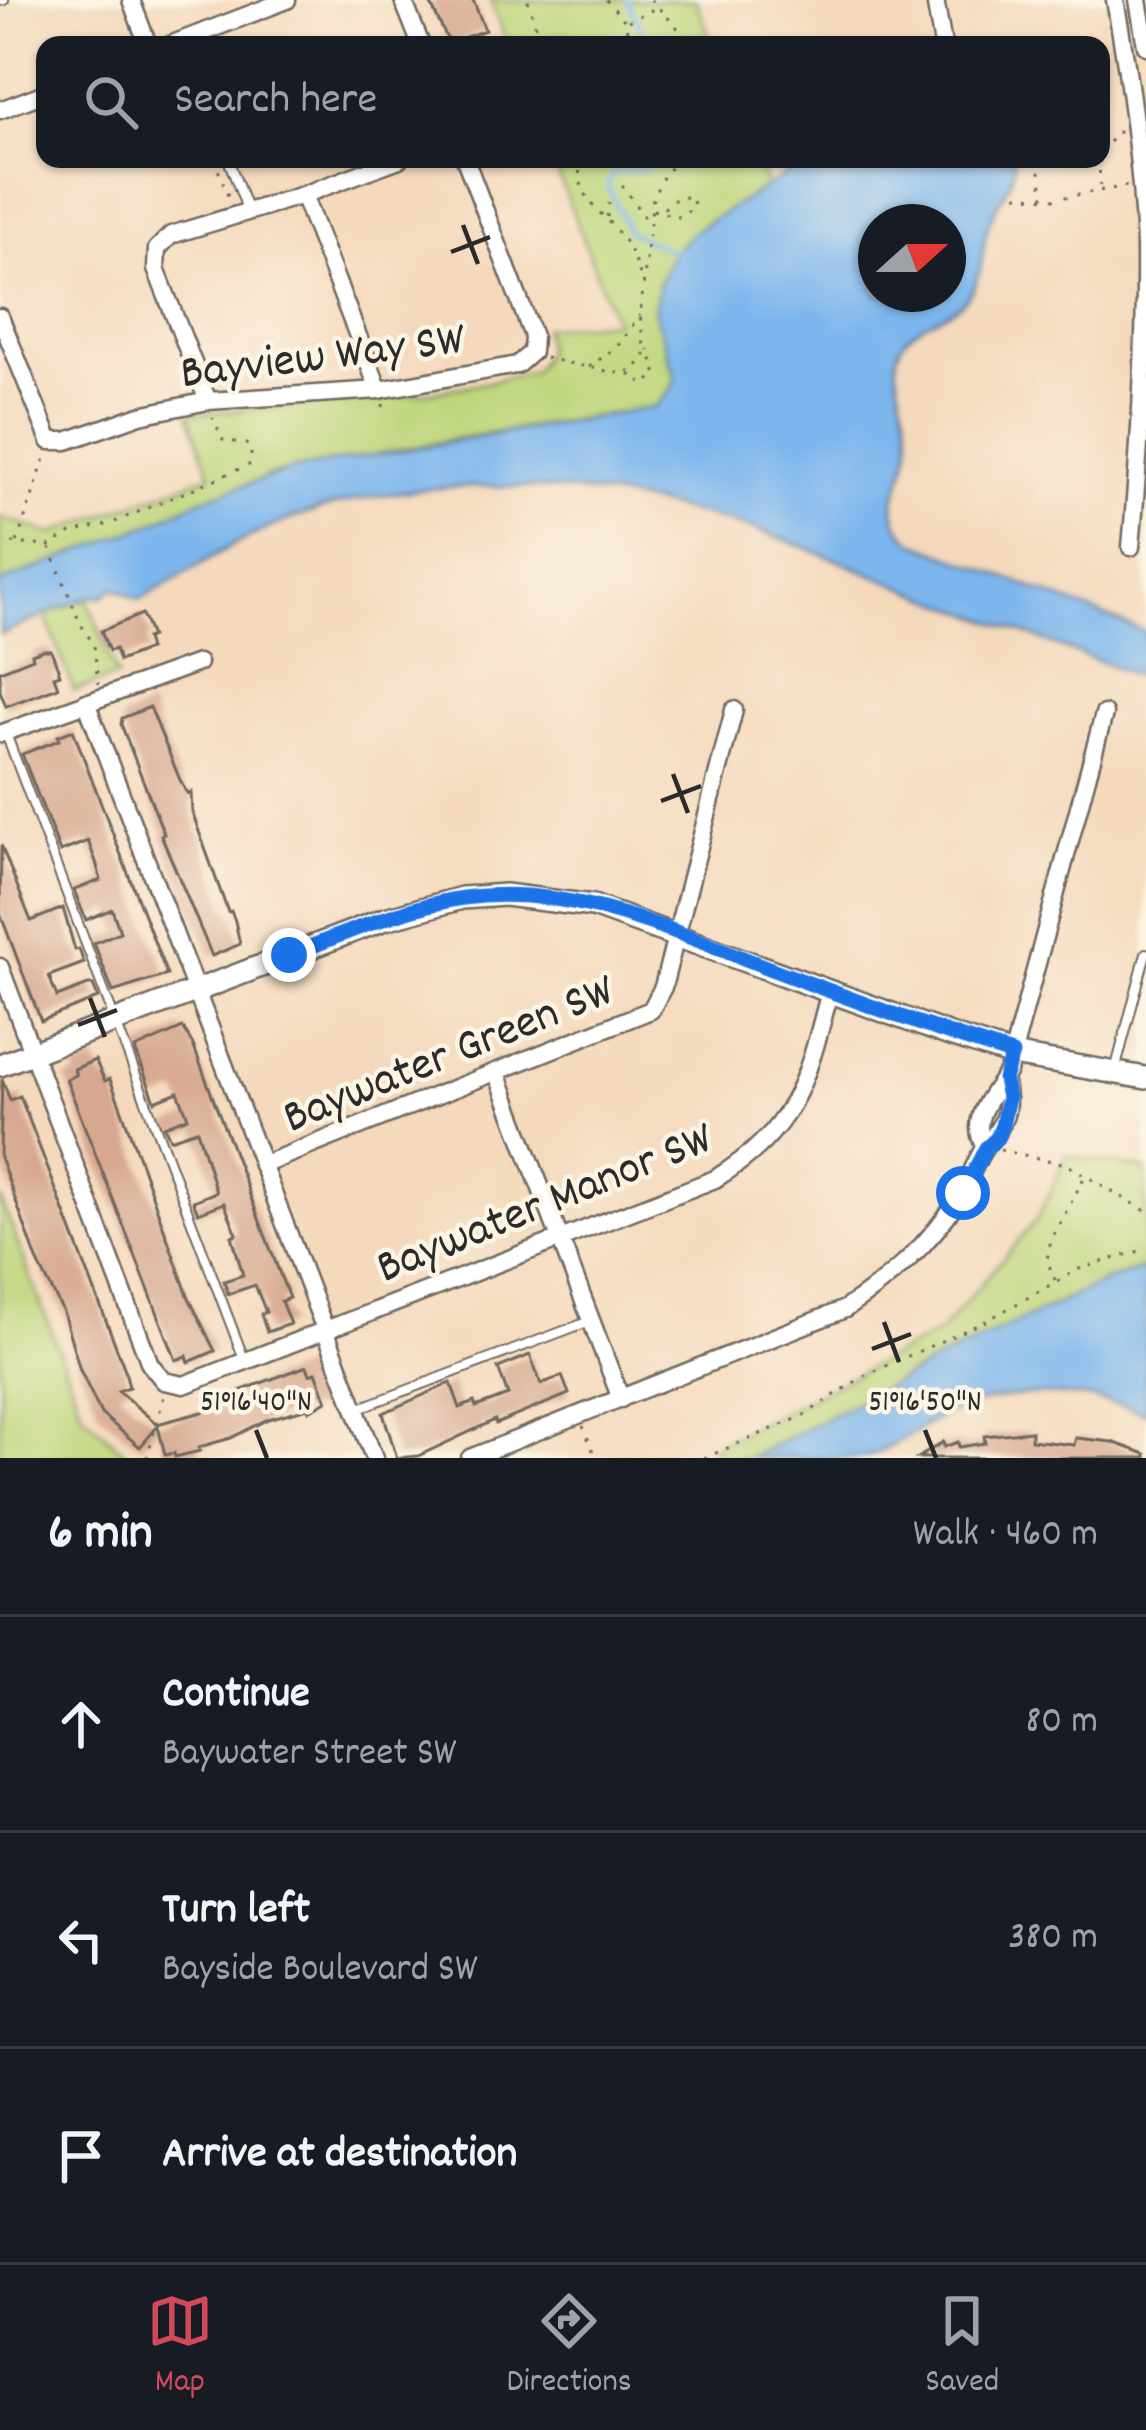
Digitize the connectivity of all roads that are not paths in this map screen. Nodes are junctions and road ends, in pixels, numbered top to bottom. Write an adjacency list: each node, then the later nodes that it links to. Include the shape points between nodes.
1 (131, 0): 7 (street)
2 (287, 0): 8 (street)
3 (403, 0): 9 (street)
4 (934, 0): 10 (street)
5 (1115, 0): 14 (street)
6 (1138, 0): 11 (street)
7 (145, 36)
8 (193, 36)
9 (417, 36)
10 (941, 36)
11 (1146, 46)
12 (36, 96): 13 (street)
13 (0, 110)
14 (1142, 154): 23 (street, via 1146,324)
15 (230, 168): 19 (lane)
16 (375, 168): 18 (street)
17 (468, 168): 21 (street, Bayview Way SW, via 533,336 532,352 517,365)
18 (303, 195): 19 (street); 21 (street)
19 (241, 212): 22 (street, via 171,235 157,249 157,269)
20 (0, 317): 22 (street, Bayview Way SW, via 50,442)
21 (381, 396): 22 (street, Bayview Way SW)
22 (208, 401)
23 (1131, 547)
24 (198, 663): 25 (street)
25 (93, 699): 28 (street); 32 (street)
26 (734, 710): 29 (street, Baywater Green SW)
27 (1103, 714): 36 (street)
28 (3, 733): 34 (lane)
29 (676, 933): 32 (street, via 548,897 462,898); 33 (street); 38 (street, Baywater Green SW, via 651,1010)
30 (1146, 952): 39 (lane)
31 (0, 967): 35 (street)
32 (196, 990): 34 (street); 41 (street)
33 (830, 991): 36 (street); 42 (street, Baywater Manor SW, via 805,1084 757,1148 716,1179)
34 (115, 1021): 35 (street); 45 (lane)
35 (33, 1053): 37 (street); 45 (street, Baywater Manor SW, via 150,1364 167,1383 184,1385)
36 (1012, 1054): 39 (street); 46 (street, via 997,1138 934,1236 886,1282 845,1310)
37 (0, 1065)
38 (497, 1073): 41 (street, Baywater Green SW); 42 (street)
39 (1114, 1075): 40 (street)
40 (1146, 1078)
41 (262, 1165): 44 (street)
42 (560, 1241): 43 (street); 44 (street, Baywater Manor SW)
43 (590, 1321): 46 (street); 47 (lane)
44 (325, 1329): 45 (street, Baywater Manor SW); 47 (street)
45 (245, 1360)
46 (621, 1399): 49 (street)
47 (356, 1410): 48 (street)
48 (374, 1458)
49 (470, 1458)

